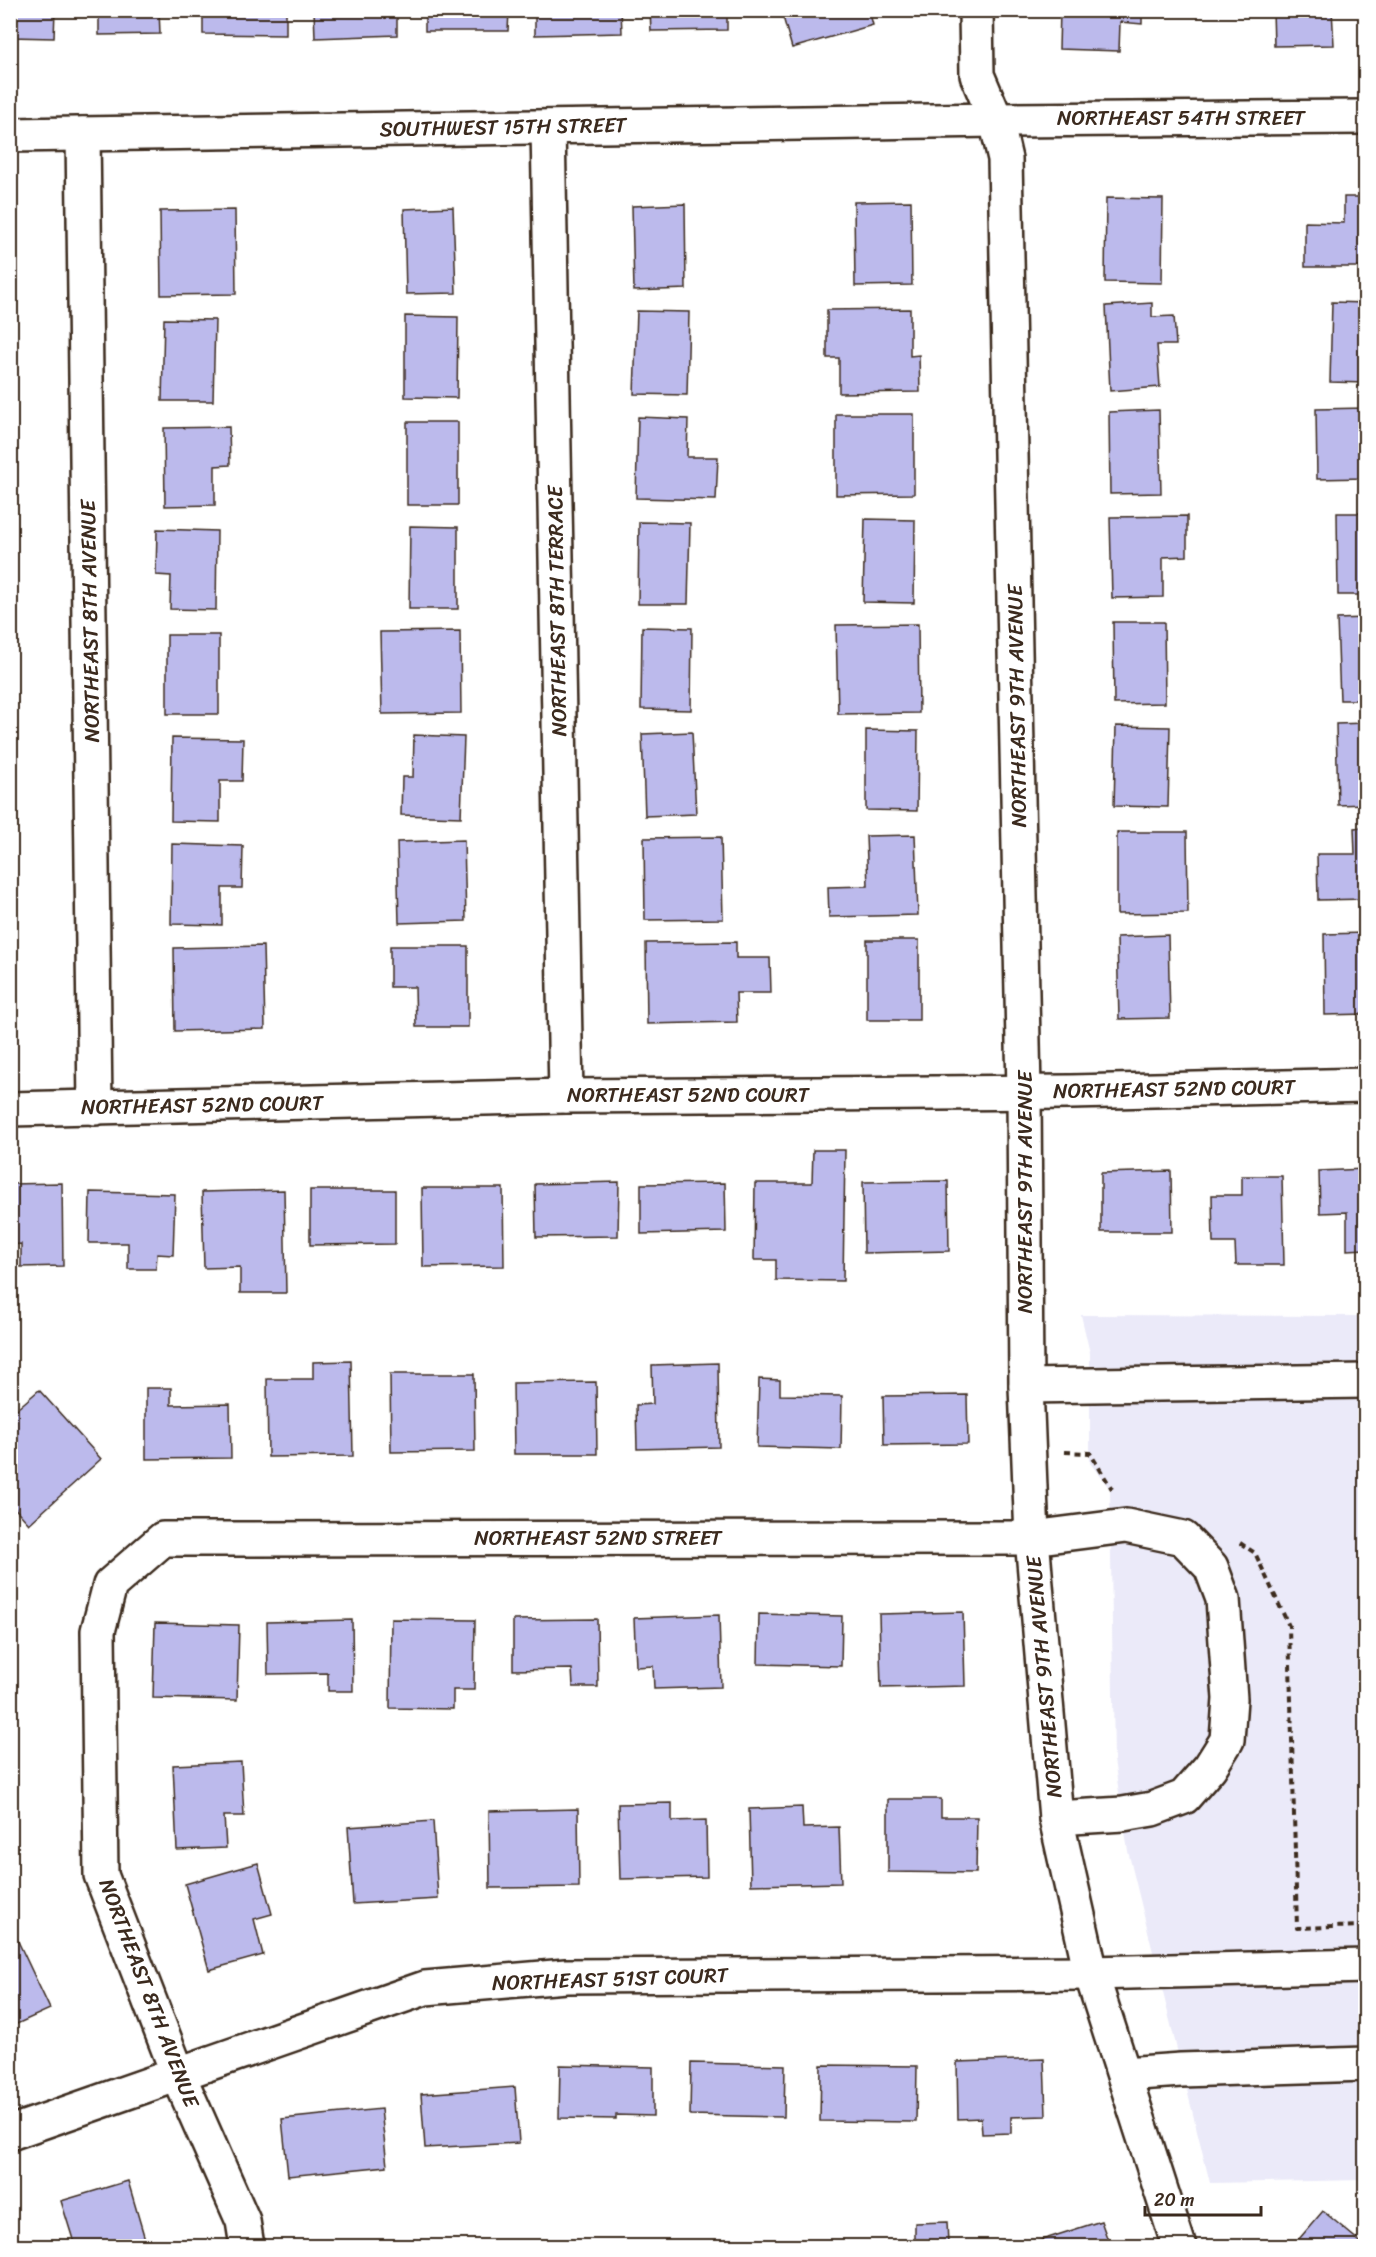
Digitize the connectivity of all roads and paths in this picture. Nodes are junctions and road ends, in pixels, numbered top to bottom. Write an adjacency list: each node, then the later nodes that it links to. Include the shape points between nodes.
1 (976, 10): 3 (street, NORTHEAST 9TH AVENUE, via 977,75)
2 (1365, 117): 3 (street, NORTHEAST 54TH STREET)
3 (996, 120): 4 (street, SOUTHWEST 15TH STREET); 8 (street, NORTHEAST 9TH AVENUE, via 1006,173)
4 (548, 127): 5 (street, SOUTHWEST 15TH STREET); 9 (street, NORTHEAST 8TH TERRACE)
5 (83, 134): 6 (street, SOUTHWEST 15TH STREET); 10 (street, NORTHEAST 8TH AVENUE)
6 (10, 135)
7 (1365, 1084): 8 (street, NORTHEAST 52ND COURT)
8 (1024, 1092): 9 (street, NORTHEAST 52ND COURT); 13 (street, NORTHEAST 9TH AVENUE)
9 (566, 1096): 10 (street, NORTHEAST 52ND COURT)
10 (95, 1108): 11 (street, NORTHEAST 52ND COURT)
11 (10, 1109)
12 (1365, 1381): 13 (street)
13 (1026, 1386): 14 (street, NORTHEAST 9TH AVENUE)
14 (1032, 1538): 15 (street, NORTHEAST 52ND STREET); 16 (street, NORTHEAST 9TH AVENUE); 16 (street, NORTHEAST 52ND STREET, via 1126,1526 1183,1538 1211,1567 1223,1599 1230,1699 1227,1740 1210,1767 1184,1797 1152,1809 1123,1815)
15 (163, 1539): 20 (street, NORTHEAST 8TH AVENUE, via 110,1585 98,1631 101,1875)
16 (1056, 1818): 18 (street, NORTHEAST 9TH AVENUE)
17 (1365, 1966): 18 (street, NORTHEAST 51ST COURT)
18 (1091, 1973): 20 (street, NORTHEAST 51ST COURT, via 566,1976 425,1988); 21 (street, NORTHEAST 9TH AVENUE)
19 (1365, 2064): 21 (street)
20 (178, 2074): 22 (street, NORTHEAST 51ST COURT); 23 (street, NORTHEAST 8TH AVENUE, via 243,2221)
21 (1124, 2074): 24 (street, NORTHEAST 9TH AVENUE)
22 (10, 2133)
23 (247, 2247)
24 (1179, 2247)

